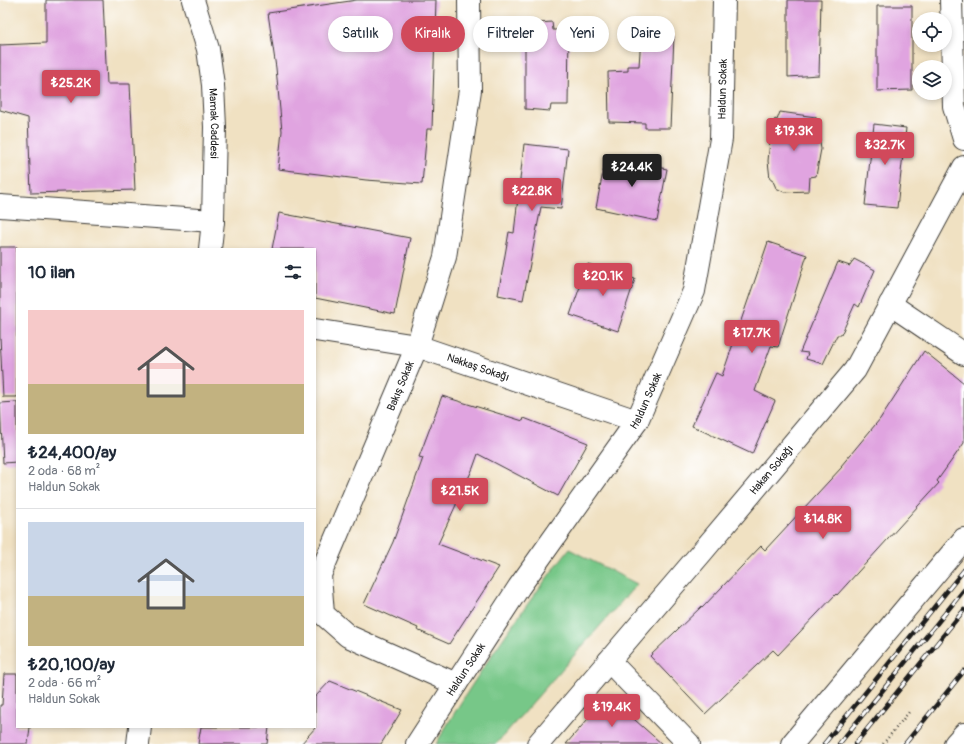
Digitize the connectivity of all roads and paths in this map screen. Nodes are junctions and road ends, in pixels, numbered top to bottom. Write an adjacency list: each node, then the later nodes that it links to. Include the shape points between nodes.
1 (193, 0): 8 (street, Mamak Caddesi, via 208,49 213,85)
2 (469, 0): 12 (street, Bakış Sokak, via 470,90 445,257)
3 (724, 0): 14 (street, Haldun Sokak, via 721,139 694,291)
4 (951, 0): 5 (street, via 954,106)
5 (964, 139)
6 (964, 167): 10 (street, Hakan Sokağı)
7 (0, 206): 8 (street)
8 (213, 221): 9 (street, Mamak Caddesi)
9 (210, 248)
10 (890, 304): 13 (street); 16 (street, Hakan Sokağı, via 855,370)
11 (316, 330): 12 (street, Nakkaş Sokağı)
12 (417, 346): 14 (street, Nakkaş Sokağı); 17 (street, Bakış Sokak, via 320,575 323,614 348,636)
13 (964, 354)
14 (637, 421): 17 (street, Haldun Sokak, via 519,587)
15 (964, 539): 25 (street)
16 (609, 661): 23 (street, Hakan Sokağı); 24 (street)
17 (456, 684): 22 (street, Haldun Sokak)
18 (909, 712): 26 (path)
19 (140, 728): 21 (street)
20 (964, 734): 27 (street)
21 (138, 744)
22 (417, 744)
23 (538, 744)
24 (689, 744)
25 (792, 744)
26 (883, 744)
27 (955, 744)

